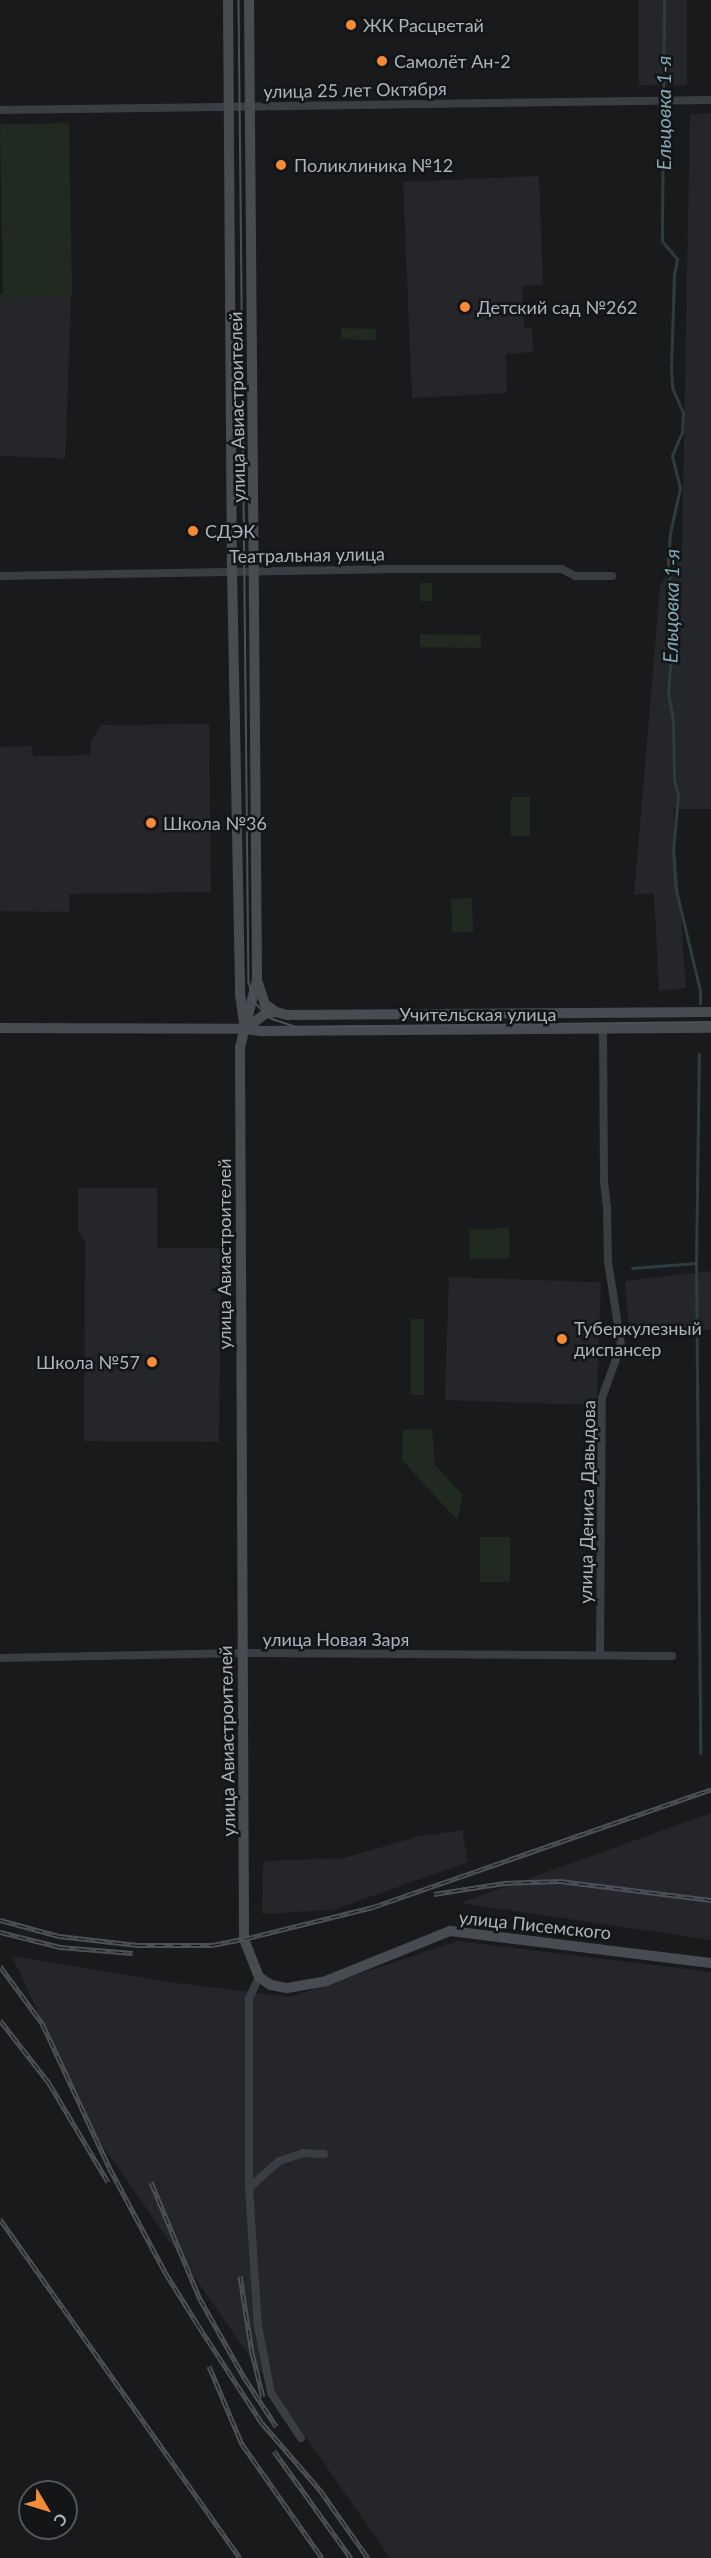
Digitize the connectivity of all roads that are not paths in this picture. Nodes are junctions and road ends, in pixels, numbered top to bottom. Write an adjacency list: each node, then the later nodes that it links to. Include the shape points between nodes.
1 (228, 0): 5 (main road, улица Авиастроителей)
2 (249, 0): 4 (main road, улица Авиастроителей)
3 (711, 100): 4 (street, улица 25 лет Октября)
4 (250, 107): 5 (street, улица 25 лет Октября); 8 (main road, улица Авиастроителей)
5 (229, 108): 6 (street, улица 25 лет Октября); 7 (main road, улица Авиастроителей)
6 (0, 110)
7 (232, 570): 8 (street, Театральная улица); 9 (street, Театральная улица); 16 (main road, улица Авиастроителей, via 240,994)
8 (255, 571): 10 (street, Театральная улица, via 562,569 575,576); 11 (main road, улица Авиастроителей)
9 (0, 576)
10 (612, 576)
11 (257, 980): 12 (main road, via 263,1000); 16 (main road, улица Авиастроителей)
12 (276, 1012): 13 (main road, Учительская улица); 16 (main road, via 265,1014)
13 (711, 1012)
14 (0, 1028): 16 (main road, Учительская улица)
15 (711, 1028): 17 (main road, Учительская улица)
16 (245, 1029): 17 (main road, Учительская улица); 18 (main road, улица Авиастроителей, via 240,1047)
17 (603, 1030): 19 (street, улица Дениса Давыдова, via 608,1261 621,1345 602,1398)
18 (243, 1653): 19 (street, улица Новая Заря); 21 (street, улица Новая Заря); 23 (main road, улица Авиастроителей, via 244,1939)
19 (600, 1655): 20 (street, улица Новая Заря)
20 (672, 1656)
21 (0, 1658)
22 (711, 1963): 23 (main road, улица Писемского, via 450,1931 326,1981 287,1988)
23 (259, 1977): 25 (street, via 249,1998)
24 (324, 2154): 25 (street, via 303,2154 279,2161)
25 (249, 2187): 26 (street, via 258,2326 271,2392)
26 (301, 2438)

